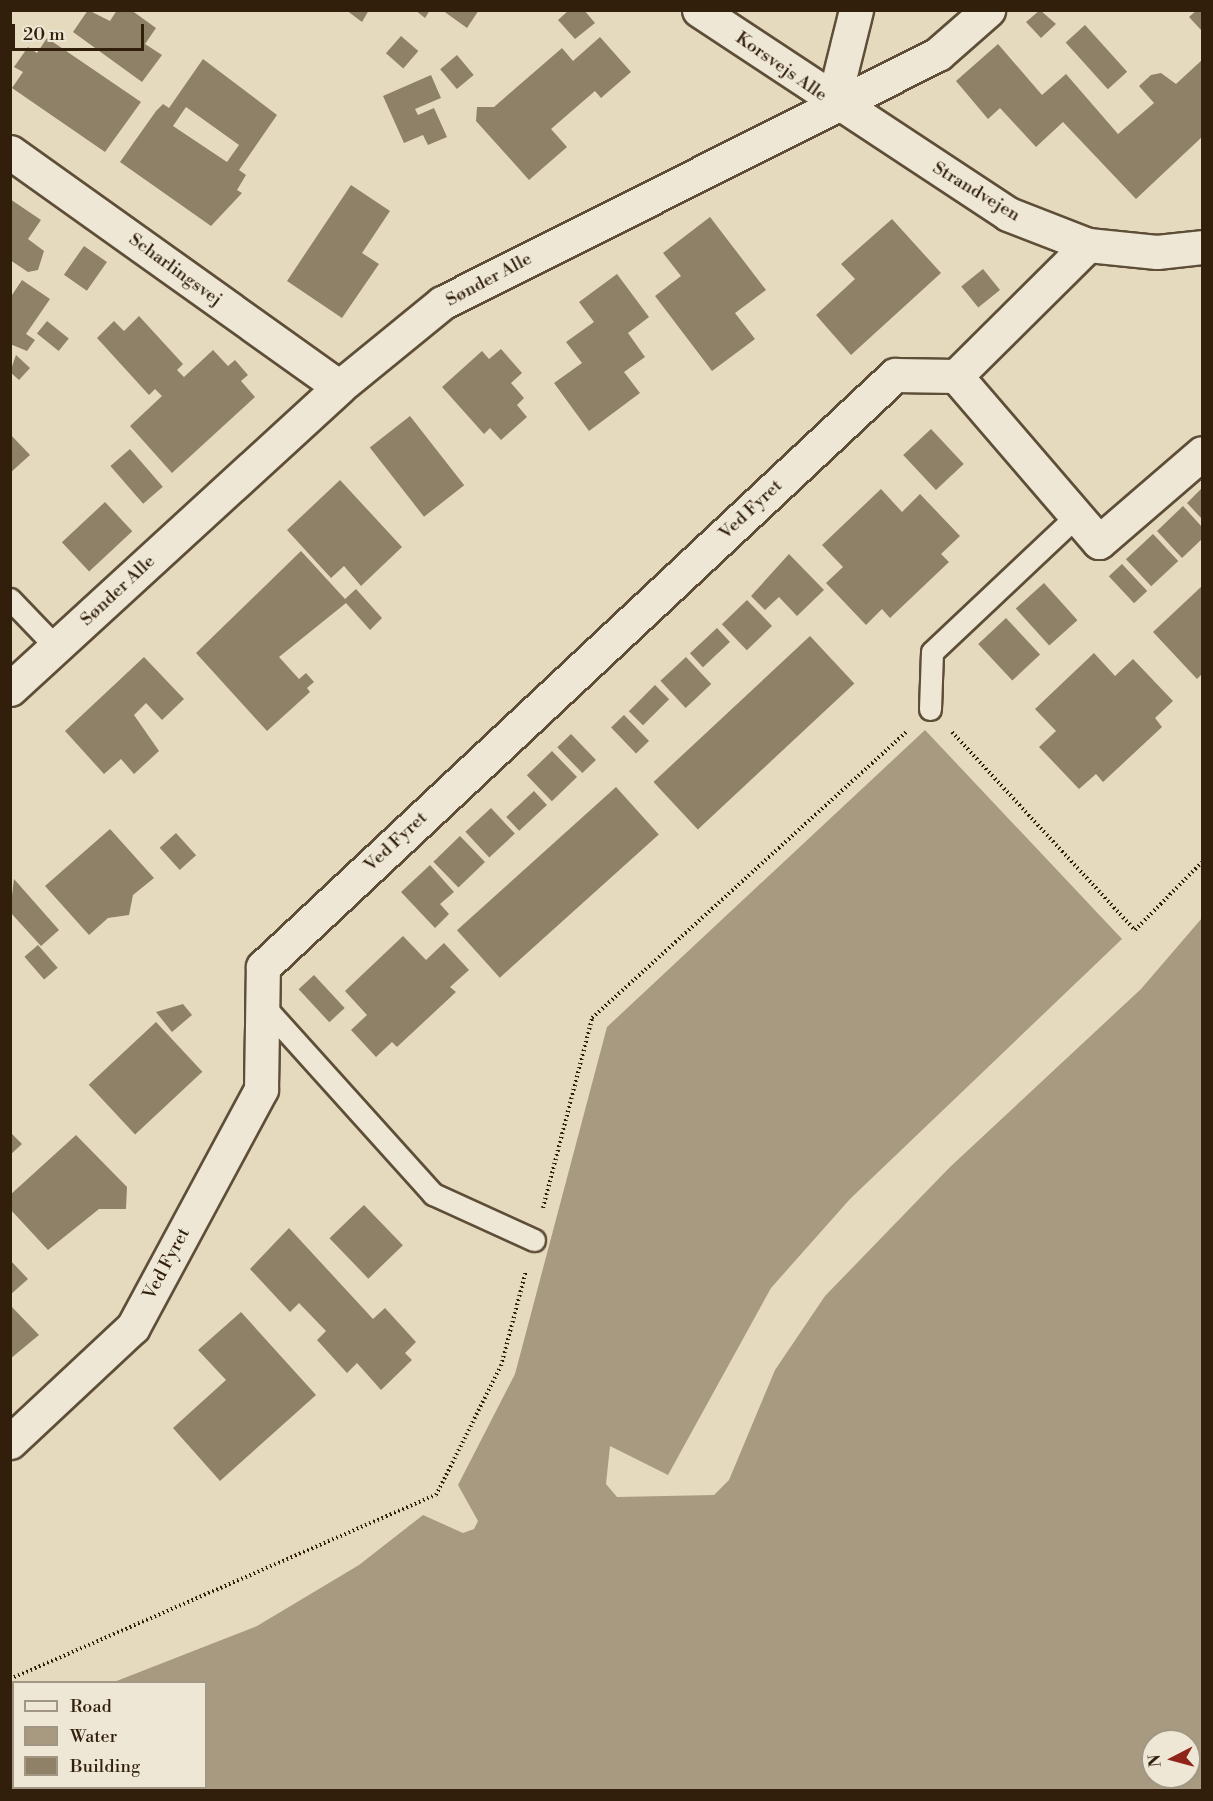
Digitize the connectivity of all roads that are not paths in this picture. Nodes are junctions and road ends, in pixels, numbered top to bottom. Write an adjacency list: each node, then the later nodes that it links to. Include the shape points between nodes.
1 (699, 10): 4 (street, Korsvejs Alle)
2 (856, 10): 4 (street)
3 (988, 10): 4 (street, Sønder Alle, via 938,54)
4 (833, 103): 6 (street, Strandvejen, via 1008,214); 9 (street, Sønder Alle, via 442,303)
5 (10, 152): 9 (street, Scharlingsvej)
6 (1088, 244): 7 (street, Strandvejen, via 1157,252); 8 (street)
7 (1203, 247)
8 (956, 376): 11 (street); 16 (street, Ved Fyret, via 895,375 263,967)
9 (339, 387): 13 (street, Sønder Alle)
10 (1203, 453): 11 (street, via 1099,542)
11 (1074, 518): 15 (lane, via 932,652)
12 (10, 599): 13 (lane)
13 (56, 647): 14 (street, Sønder Alle)
14 (10, 689)
15 (930, 709)
16 (262, 1004): 17 (lane, via 433,1194); 18 (street, Ved Fyret, via 261,1089 133,1327)
17 (534, 1240)
18 (10, 1442)

